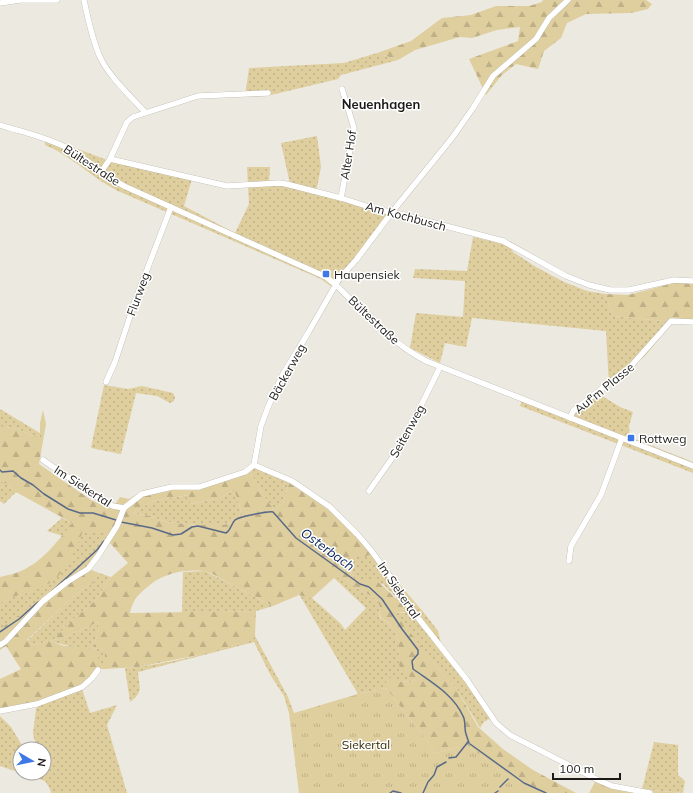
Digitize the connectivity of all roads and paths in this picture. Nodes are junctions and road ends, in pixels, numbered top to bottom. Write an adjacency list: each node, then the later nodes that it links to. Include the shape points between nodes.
1 (57, 0): 4 (street)
2 (84, 0): 7 (street, via 100,57)
3 (568, 0): 13 (street, via 549,18 536,39 494,76 452,138)
4 (0, 3)
5 (342, 89): 11 (street, Alter Hof, via 354,128)
6 (268, 93): 7 (street, via 198,96)
7 (145, 112): 9 (street, via 127,122)
8 (0, 125): 10 (street, Bültestraße, via 58,143)
9 (110, 159): 10 (street); 11 (street, Am Kochbusch, via 227,186 279,183)
10 (101, 172): 12 (street, Bültestraße, via 124,186)
11 (341, 198): 13 (street, Am Kochbusch)
12 (171, 207): 15 (street, Bültestraße, via 320,274); 18 (street, Flurweg)
13 (392, 212): 14 (street, Am Kochbusch, via 504,241 566,276 610,290 629,290 674,280); 15 (street)
14 (693, 281)
15 (336, 285): 17 (street, Bültestraße, via 394,340 413,354); 22 (street, Bäckerweg, via 277,387 261,426)
16 (693, 322): 19 (street, Auf'm Plasse, via 671,320 632,366 573,411)
17 (440, 368): 19 (street, Bültestraße); 24 (street, Seitenweg, via 402,444)
18 (106, 382)
19 (570, 418): 20 (street, Bültestraße)
20 (622, 438): 23 (street, Bültestraße); 26 (street, via 601,495 571,546)
21 (43, 460): 25 (street, Im Siekertal, via 106,503)
22 (254, 465): 25 (street, Im Siekertal, via 245,472 199,487 172,487 142,494); 30 (street, Im Siekertal, via 292,481 330,507 357,534 389,575 411,609 467,680 496,723 510,735 612,786)
23 (693, 466)
24 (369, 491)
25 (124, 508): 27 (street, Im Siekertal, via 98,556 88,569 43,601)
26 (569, 561)
27 (0, 646)
28 (98, 670): 29 (street, via 82,688 38,704)
29 (0, 711)
30 (650, 793)

